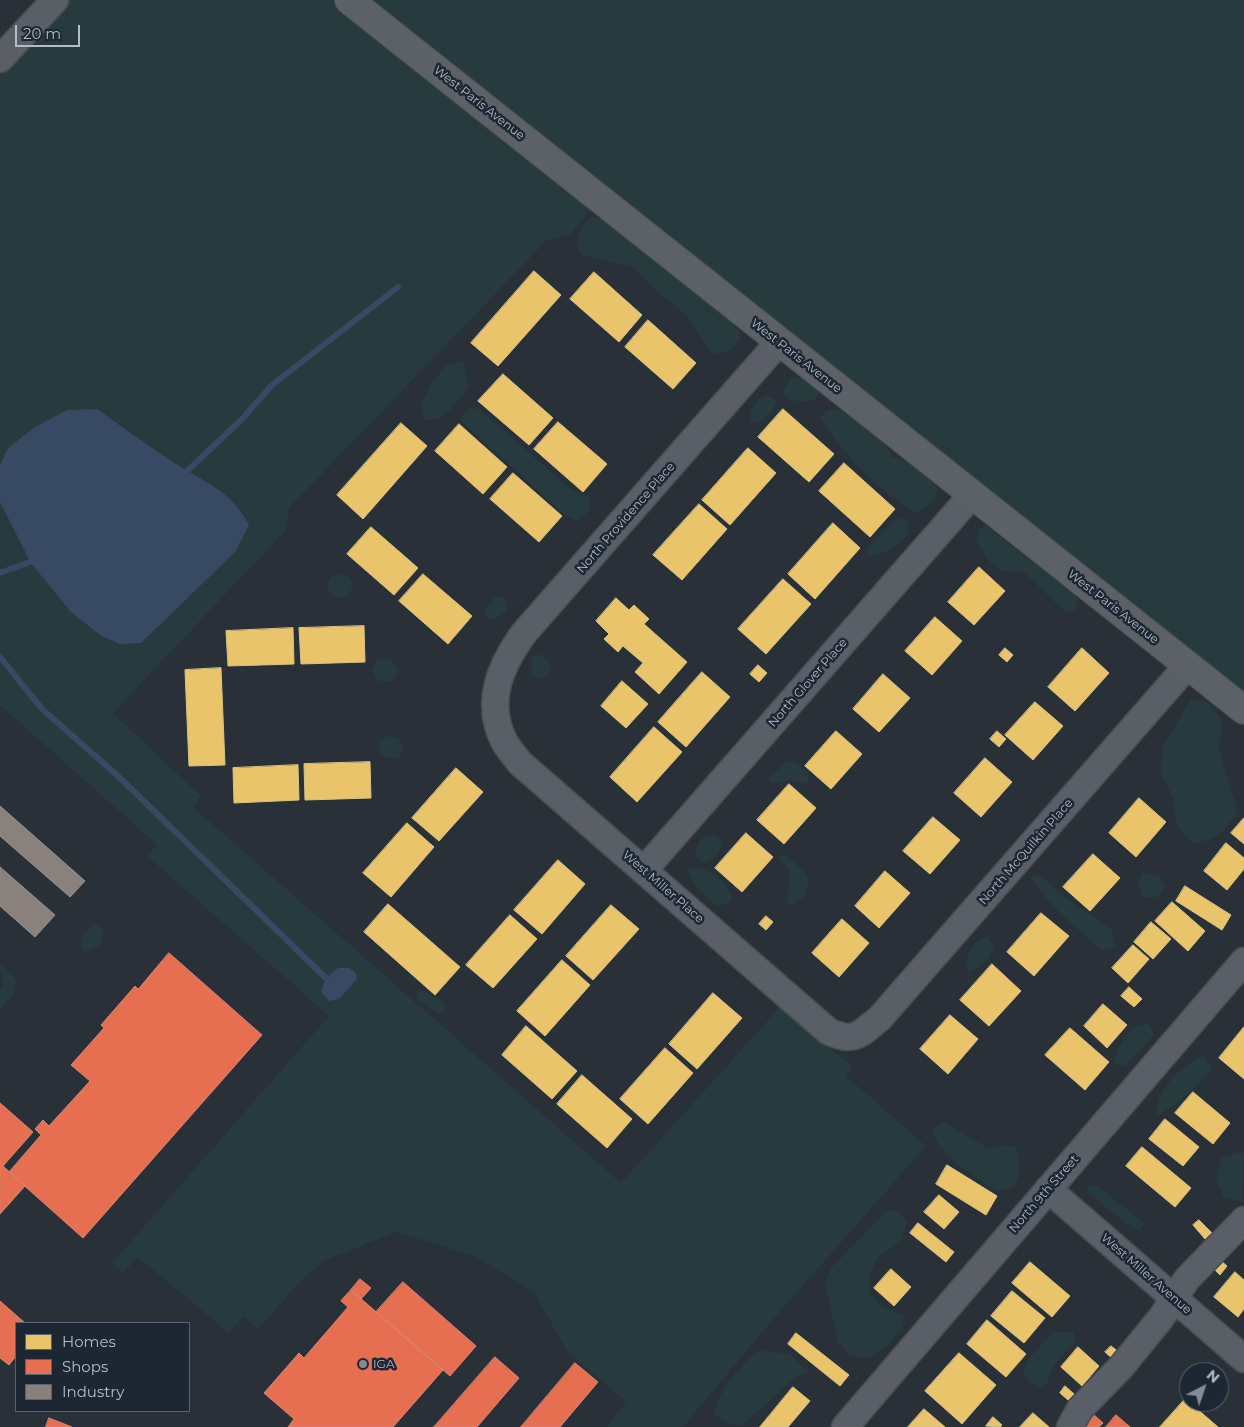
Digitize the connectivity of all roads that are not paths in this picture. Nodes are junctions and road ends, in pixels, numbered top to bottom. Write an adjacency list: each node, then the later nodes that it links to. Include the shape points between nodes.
1 (55, 0): 3 (street)
2 (349, 0): 4 (main road, West Paris Avenue)
3 (0, 59)
4 (779, 342): 5 (main road, West Paris Avenue); 7 (street, North Providence Place, via 524,633 501,668 496,686)
5 (972, 495): 6 (main road, West Paris Avenue); 9 (street, North Glover Place)
6 (1188, 666): 8 (main road, West Paris Avenue); 11 (street, North McQuilkin Place, via 880,1018)
7 (496, 705): 9 (street, West Miller Place, via 497,722 504,742 520,763)
8 (1244, 710)
9 (644, 870): 11 (street, West Miller Place, via 828,1031 843,1038)
10 (1244, 961): 12 (street, North 9th Street)
11 (860, 1034)
12 (1048, 1189): 14 (street, West Miller Avenue); 16 (street, North 9th Street)
13 (1244, 1220): 14 (street, via 1187,1279)
14 (1174, 1298): 15 (street, West Miller Avenue); 17 (street, via 1121,1367 1080,1409)
15 (1244, 1358)
16 (845, 1427)
17 (1070, 1427)

